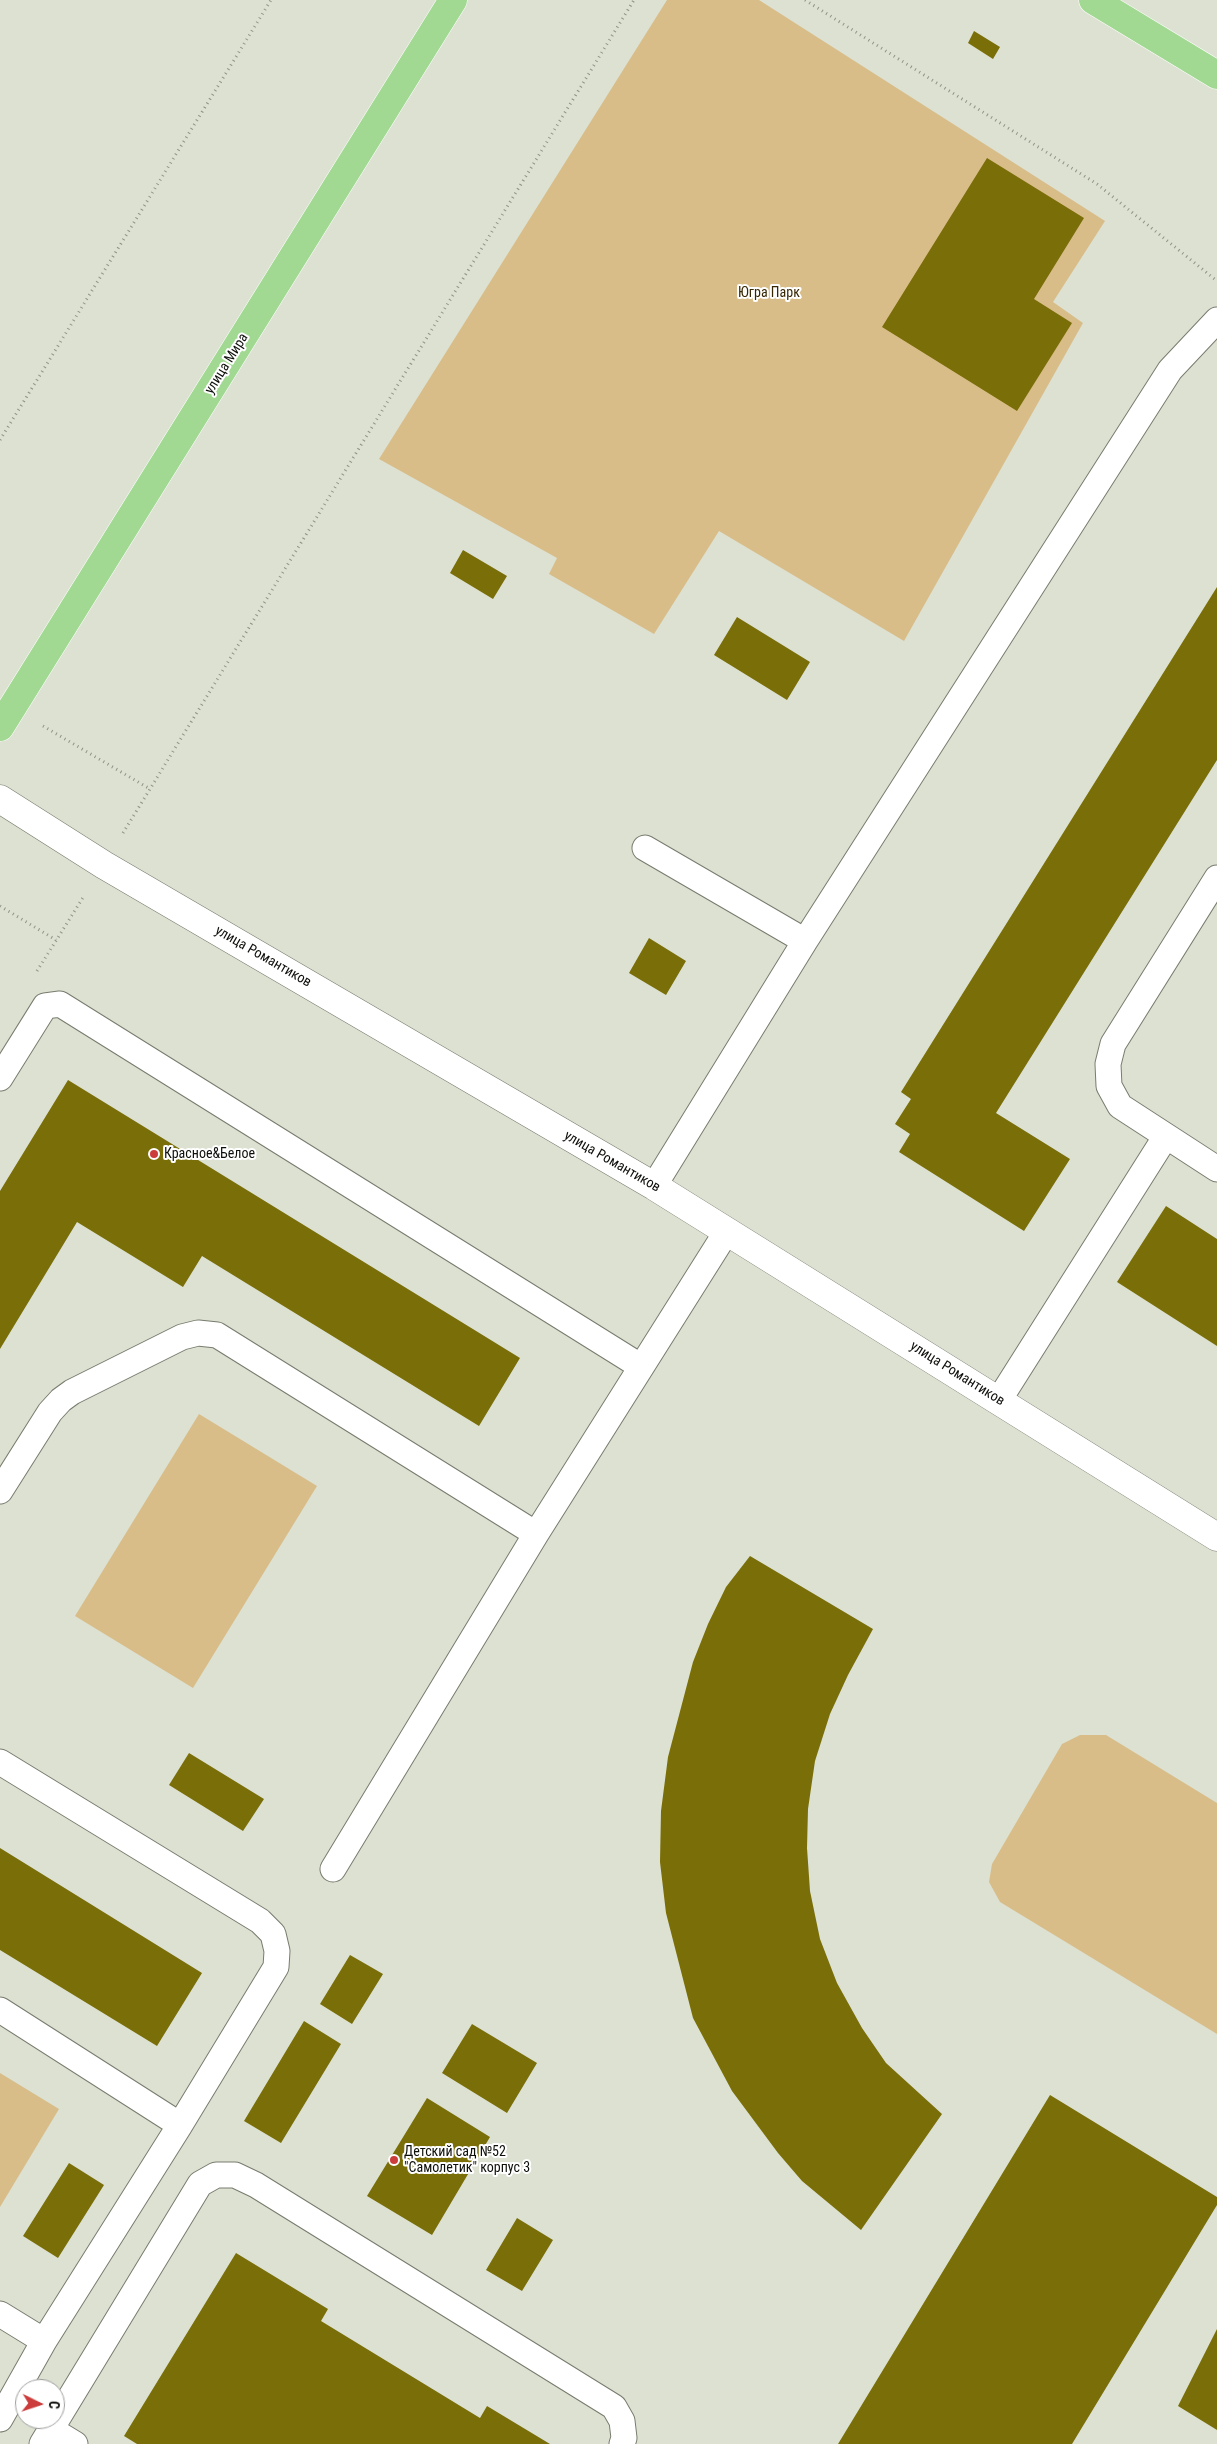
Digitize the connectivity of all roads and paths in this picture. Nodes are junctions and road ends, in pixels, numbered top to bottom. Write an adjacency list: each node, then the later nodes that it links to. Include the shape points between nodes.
1 (271, 0): 9 (path)
2 (453, 0): 10 (main road, улица Мира)
3 (634, 0): 11 (path)
4 (805, 0): 7 (path, via 1098,184)
5 (1093, 0): 6 (main road)
6 (1217, 75)
7 (1217, 281)
8 (1217, 320): 18 (lane, via 1170,370)
9 (0, 440)
10 (6, 717): 11 (path)
11 (150, 789): 14 (path)
12 (0, 799): 14 (street, улица Романтиков)
13 (645, 848): 18 (lane)
14 (104, 865): 17 (path); 23 (street, улица Романтиков)
15 (1217, 878): 21 (lane, via 1113,1044 1108,1064 1109,1086 1120,1106)
16 (0, 906): 17 (path)
17 (56, 940): 19 (path)
18 (804, 941): 23 (lane)
19 (36, 973)
20 (0, 1078): 25 (lane, via 45,1006 60,1004)
21 (1166, 1136): 22 (lane); 26 (lane)
22 (1217, 1169)
23 (654, 1186): 24 (street, улица Романтиков)
24 (726, 1231): 25 (lane); 26 (street, улица Романтиков)
25 (640, 1366): 28 (lane)
26 (998, 1400): 29 (street, улица Романтиков)
27 (0, 1491): 28 (lane, via 61,1400 182,1337 198,1333 217,1335)
28 (536, 1534): 31 (lane)
29 (1217, 1537)
30 (0, 1762): 33 (lane, via 260,1921 274,1934 276,1967)
31 (333, 1869)
32 (0, 2010): 33 (lane)
33 (180, 2125): 35 (lane)
34 (0, 2314): 35 (lane)
35 (44, 2341): 36 (lane)
36 (0, 2419)
37 (47, 2437): 38 (lane); 39 (lane, via 200,2184 216,2175 226,2175 256,2185 614,2407 622,2421)
38 (75, 2444)
39 (622, 2444)

